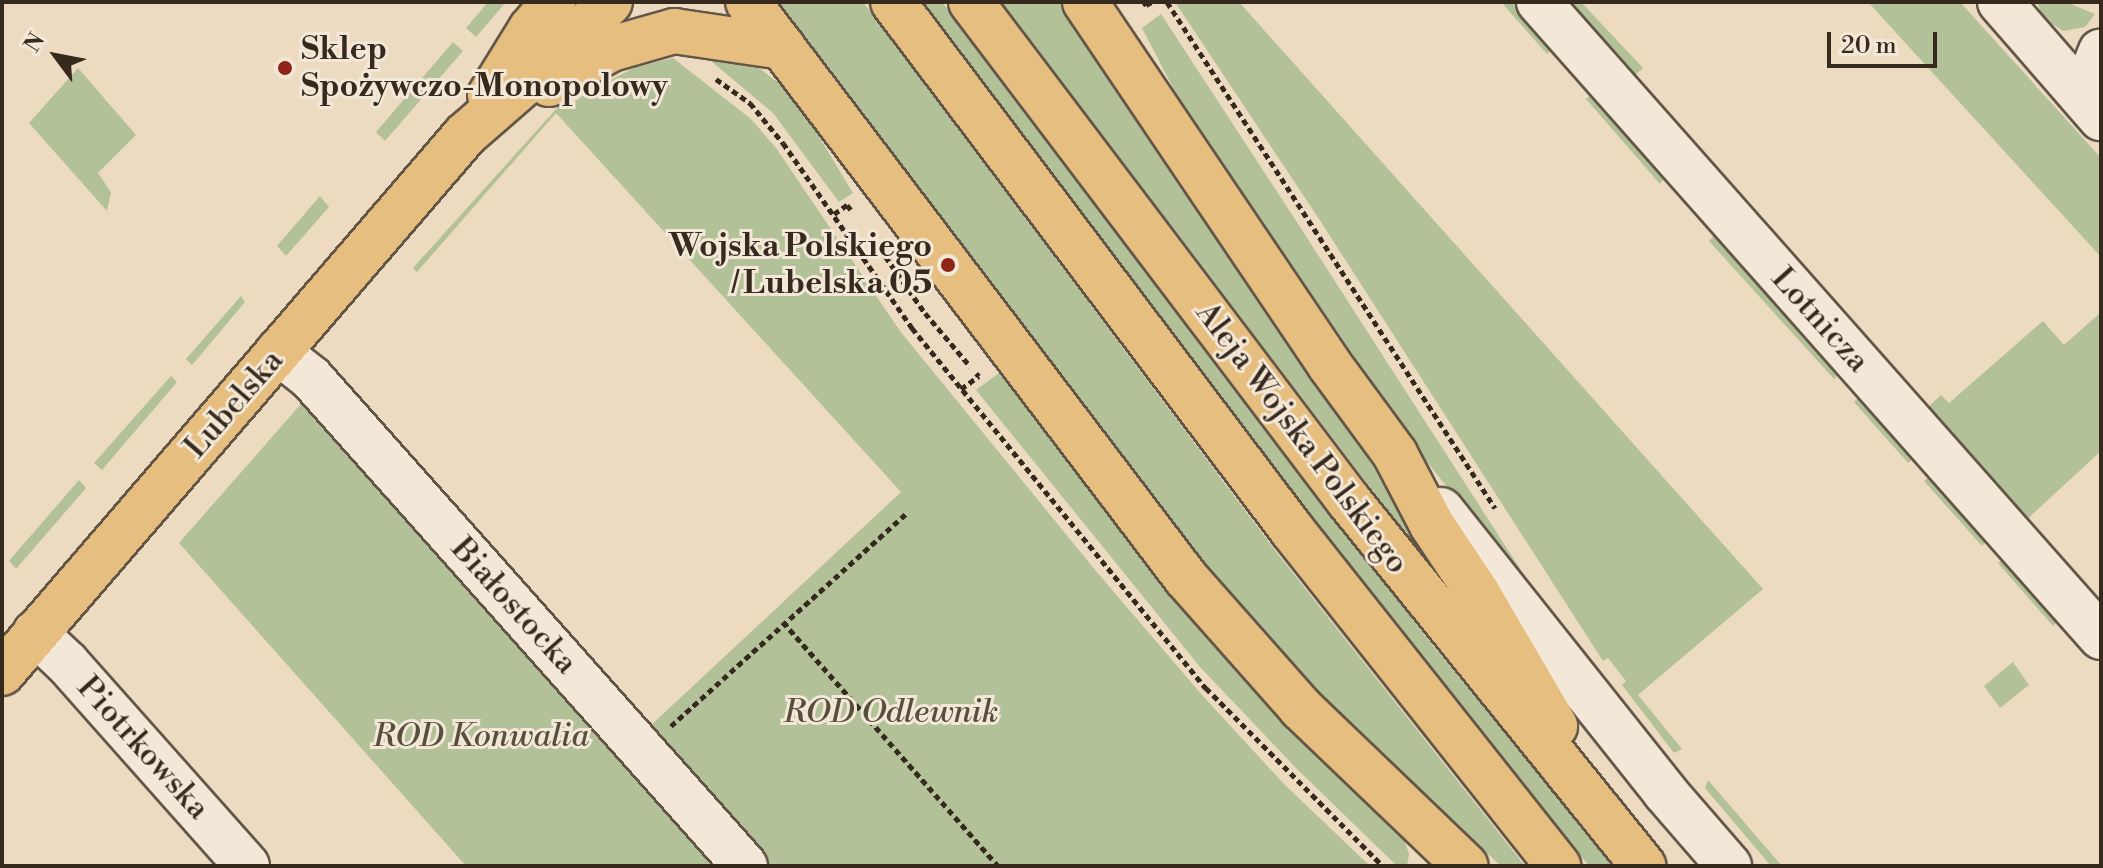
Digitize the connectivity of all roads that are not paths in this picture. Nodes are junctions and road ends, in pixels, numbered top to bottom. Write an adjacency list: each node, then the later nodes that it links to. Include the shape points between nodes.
1 (554, 2): 12 (main road, Lubelska, via 531,29)
2 (610, 2): 12 (main road, Lubelska)
3 (748, 2): 9 (main road)
4 (893, 2): 22 (main road, Aleja Wojska Polskiego, via 1292,530)
5 (971, 2): 18 (main road, Aleja Wojska Polskiego, via 1349,501)
6 (1085, 2): 14 (main road)
7 (1539, 2): 16 (street, Lotnicza)
8 (2000, 2): 11 (street)
9 (783, 47): 12 (main road, via 686,30 634,41 582,65); 21 (main road, via 1186,578 1301,708)
10 (2101, 51): 11 (street)
11 (2094, 108)
12 (465, 135): 13 (main road, Lubelska)
13 (278, 352): 15 (main road, Lubelska); 20 (street, Białostocka, via 311,378)
14 (1395, 454): 18 (main road, via 1432,525); 23 (street)
15 (35, 633): 17 (main road, Lubelska); 19 (street, Piotrkowska)
16 (2101, 637)
17 (2, 673)
18 (1635, 857)
19 (247, 866)
20 (745, 866)
21 (1466, 866)
22 (1558, 866)
23 (1729, 866)

